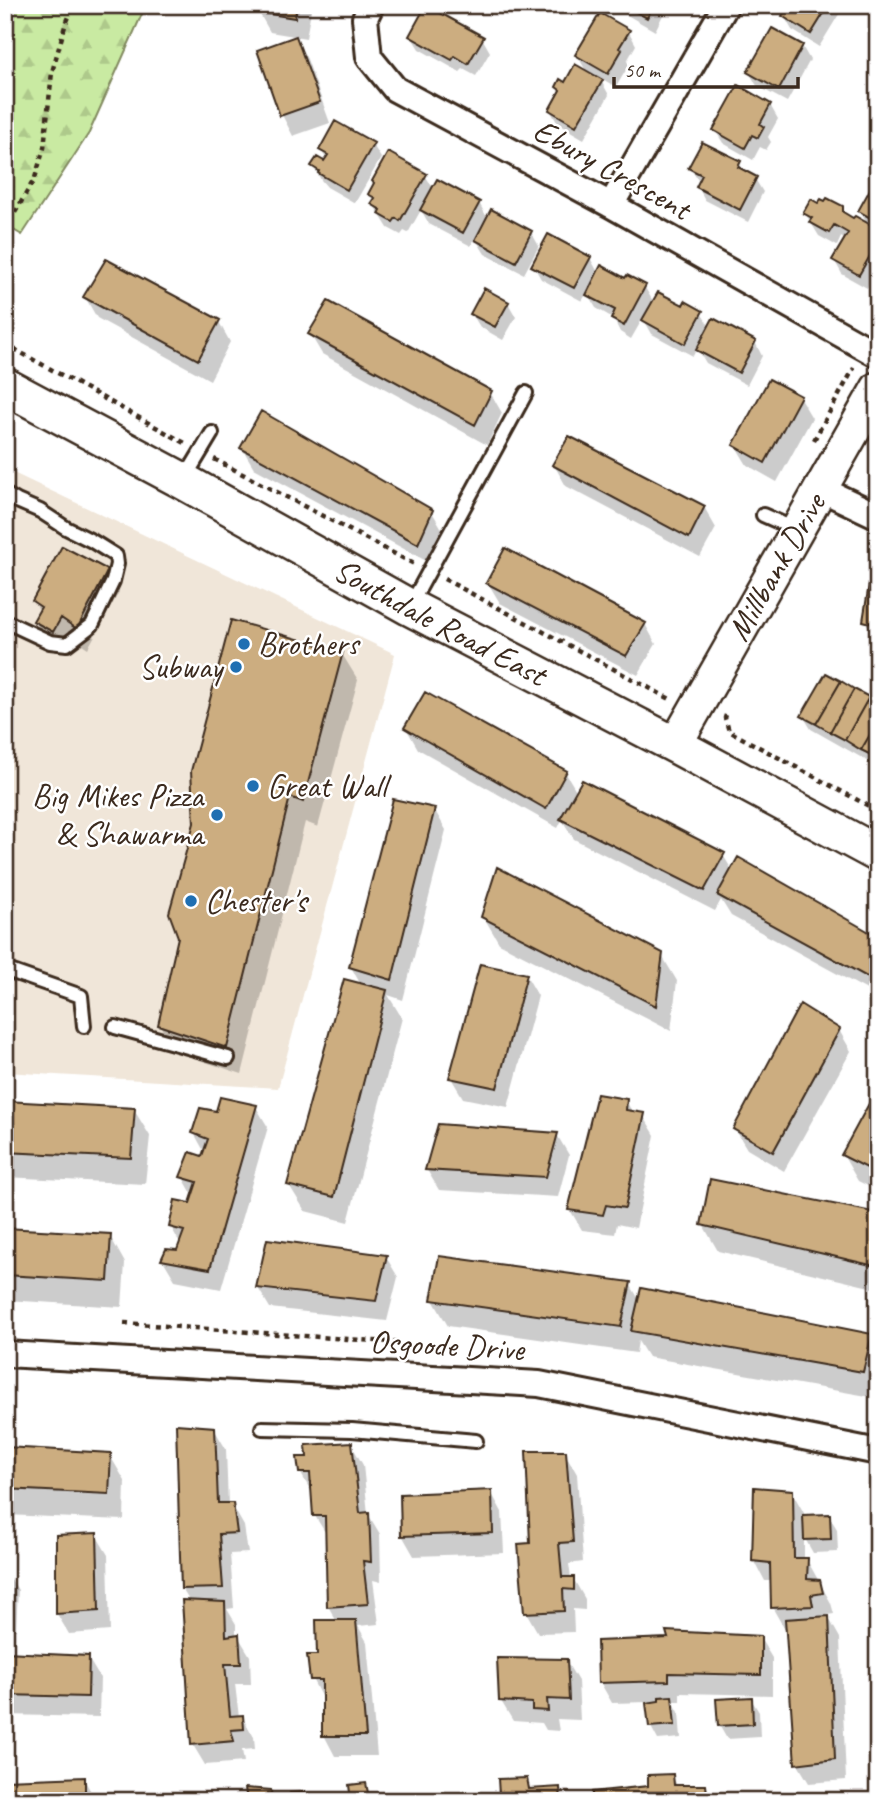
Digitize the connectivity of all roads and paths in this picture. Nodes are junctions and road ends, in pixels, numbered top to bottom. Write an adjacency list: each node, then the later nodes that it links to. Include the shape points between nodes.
1 (74, 5): 5 (path, via 52,72 36,178)
2 (370, 5): 4 (street, Ebury Crescent, via 365,18 369,57 395,89)
3 (726, 5): 4 (street)
4 (611, 205): 7 (street, Ebury Crescent)
5 (5, 230)
6 (5, 344): 14 (path)
7 (878, 355)
8 (854, 367): 13 (path)
9 (5, 386): 14 (main road, Southdale Road East)
10 (878, 388): 15 (street, Millbank Drive)
11 (526, 393): 20 (lane)
12 (212, 433): 14 (lane)
13 (810, 446)
14 (191, 466): 20 (path); 21 (main road, Southdale Road East)
15 (821, 488): 18 (street); 19 (street, Millbank Drive)
16 (5, 494): 22 (lane, via 116,556 117,565 92,625 67,644 50,642)
17 (763, 515): 19 (lane)
18 (878, 516)
19 (797, 531): 25 (street, Millbank Drive)
20 (428, 571): 21 (lane); 23 (path, via 670,699)
21 (409, 607): 25 (main road, Southdale Road East)
22 (5, 621)
23 (676, 687)
24 (731, 706): 26 (path, via 725,718 729,731)
25 (675, 745): 27 (main road, Southdale Road East)
26 (878, 811)
27 (878, 854)
28 (7, 970): 29 (lane, via 81,996)
29 (84, 1026)
30 (115, 1027): 31 (lane)
31 (228, 1058)
32 (124, 1323): 33 (path)
33 (403, 1343)
34 (5, 1354): 37 (street, Osgoode Drive, via 539,1384)
35 (262, 1428): 36 (lane)
36 (476, 1441)
37 (878, 1452)

